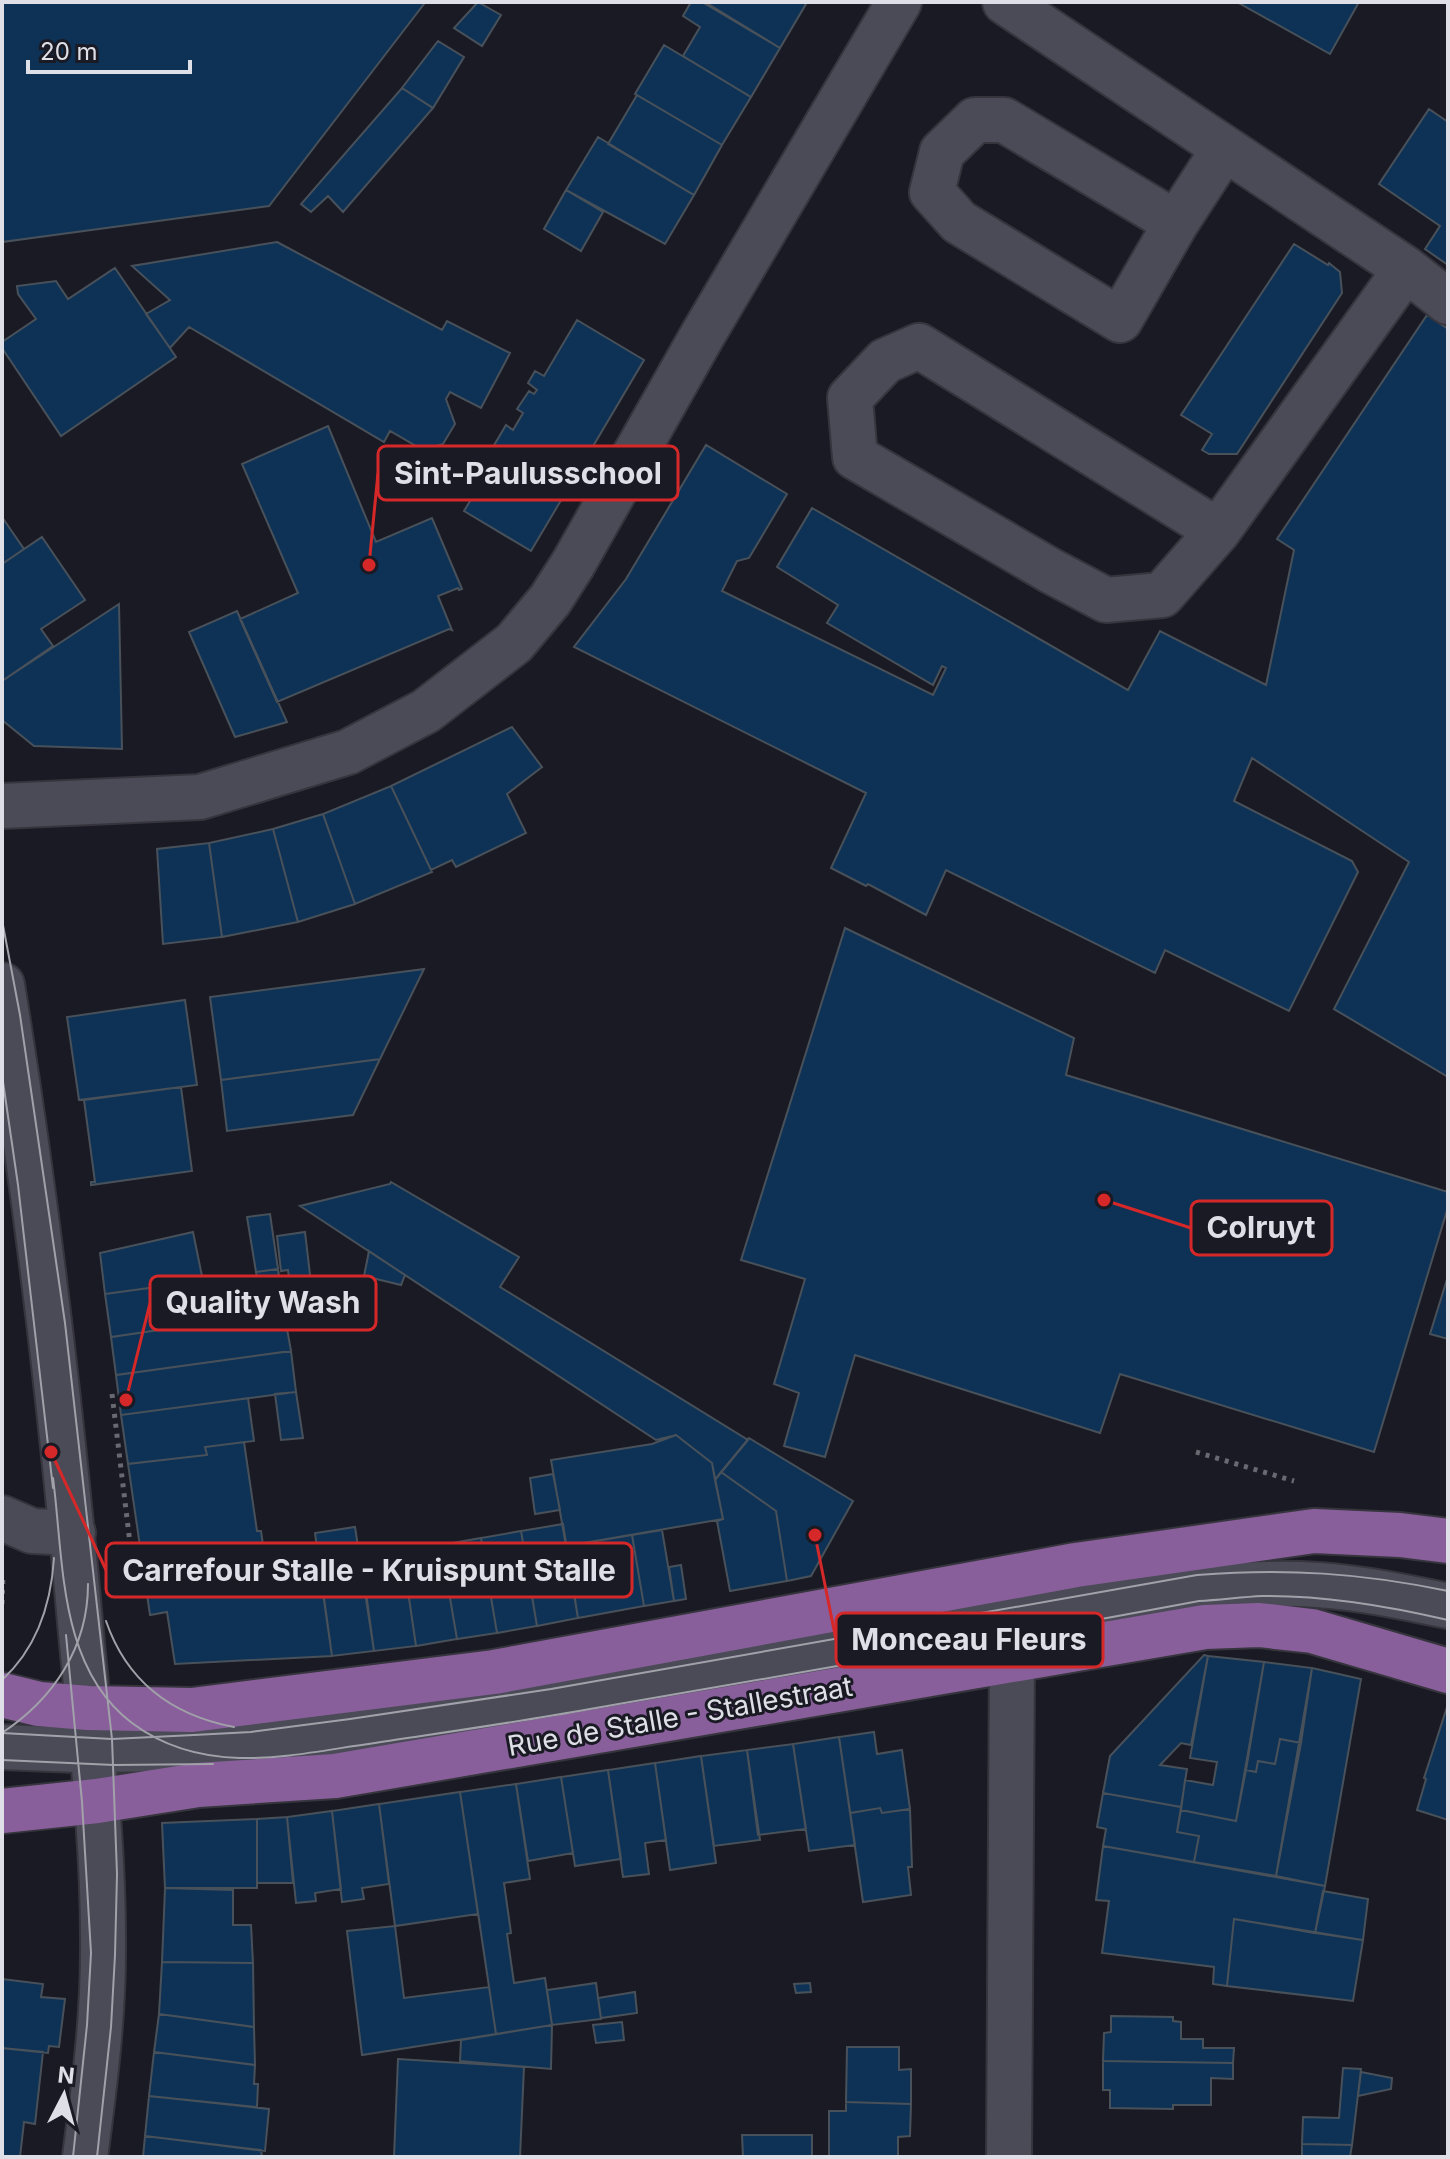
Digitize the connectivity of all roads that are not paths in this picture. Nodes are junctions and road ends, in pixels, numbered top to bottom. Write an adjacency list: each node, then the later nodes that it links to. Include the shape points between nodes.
1 (899, 2): 8 (street, via 573,564 514,643 426,711 348,752 200,797)
2 (1005, 2): 3 (street)
3 (1224, 149): 4 (street); 5 (street)
4 (1176, 223): 4 (street, via 1004,120 975,120 942,152 932,192 959,222 1120,320)
5 (1406, 269): 6 (street); 7 (street)
6 (1448, 302)
7 (1218, 531): 7 (street, via 1162,595 1106,600 855,457 850,398 885,361 919,346)
8 (2, 806)
9 (2, 985): 11 (street, via 51,1325)
10 (2, 1518): 11 (street, via 32,1531)
11 (73, 1533): 19 (street)
12 (1448, 1541): 13 (main road, Rue de Stalle - Stallestraat, via 1314,1531)
13 (1076, 1565): 15 (street); 19 (main road, Rue de Stalle - Stallestraat, via 494,1672 192,1710)
14 (1448, 1606): 15 (street, Rue de Stalle - Stallestraat, via 1389,1593 1262,1584 1198,1588)
15 (1046, 1614): 16 (street); 19 (street, Rue de Stalle - Stallestraat, via 507,1710 296,1739 196,1749)
16 (1012, 1659): 17 (main road, Rue de Stalle - Stallestraat, via 1205,1627 1259,1625 1312,1631); 21 (main road, Rue de Stalle - Stallestraat, via 335,1776 198,1785); 24 (street)
17 (1448, 1671)
18 (2, 1695): 19 (main road, Rue de Stalle - Stallestraat, via 39,1704)
19 (90, 1729): 20 (street, Rue de Stalle - Stallestraat); 21 (street)
20 (2, 1747)
21 (97, 1801): 22 (main road, Rue de Stalle - Stallestraat); 23 (street, via 103,1954)
22 (2, 1811)
23 (85, 2157)
24 (1009, 2157)

